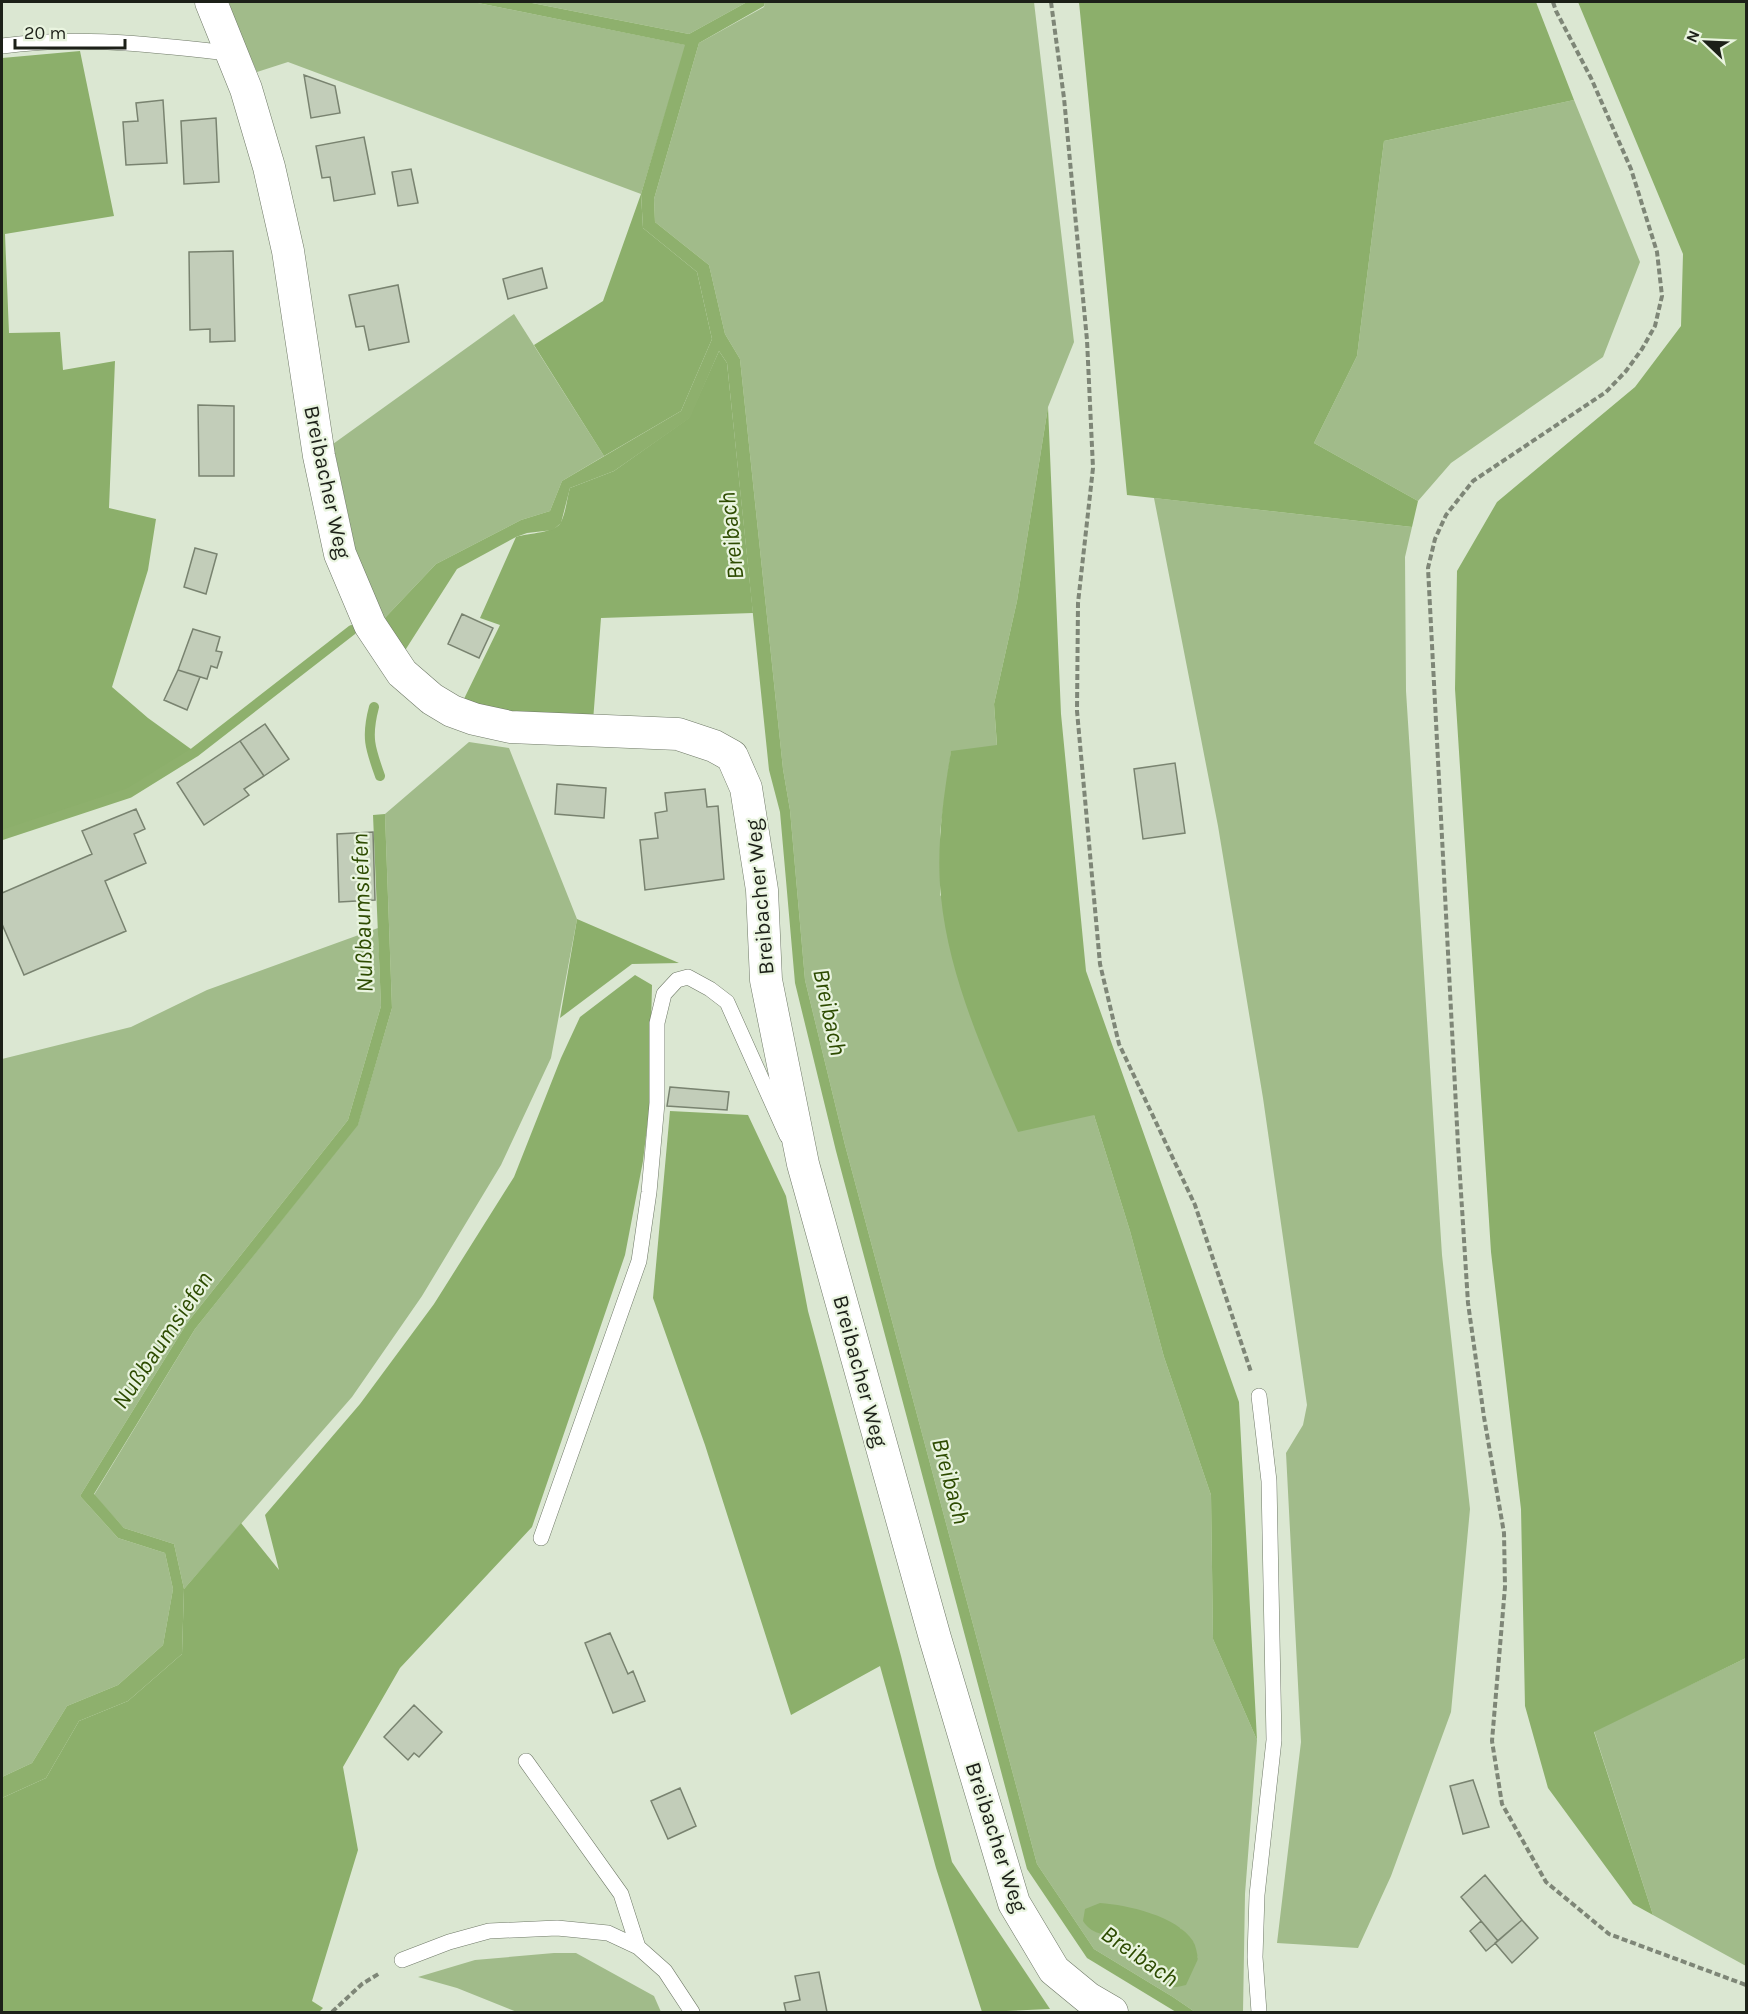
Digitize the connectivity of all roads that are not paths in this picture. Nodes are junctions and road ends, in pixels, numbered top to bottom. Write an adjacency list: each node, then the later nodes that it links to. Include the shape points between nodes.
1 (211, 2): 3 (street, Breibacher Weg)
2 (2, 46): 3 (lane, via 118,41)
3 (231, 53): 4 (street, Breibacher Weg, via 269,167 288,251 319,456 340,554 370,625 402,673 432,699 463,716 510,728 678,734 732,756 746,788 754,830 762,890 766,980)
4 (802, 1164): 6 (lane, via 727,1002 688,977 677,980 664,994 657,1023 657,1103 639,1261); 10 (street, Breibacher Weg, via 1014,1903 1054,1970)
5 (1259, 1396): 12 (lane, via 1269,1481 1274,1740 1257,1895)
6 (541, 1538)
7 (526, 1761): 8 (lane, via 621,1894)
8 (638, 1947): 9 (lane, via 608,1933 556,1928 489,1931); 11 (lane, via 665,1971)
9 (402, 1960)
10 (1094, 2008)
11 (692, 2013)
12 (1258, 2013)

